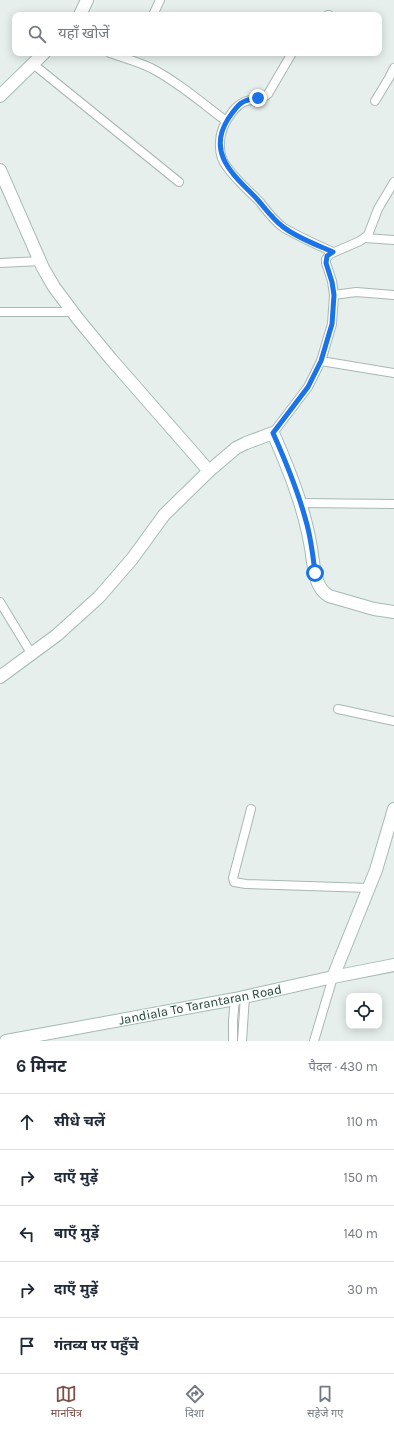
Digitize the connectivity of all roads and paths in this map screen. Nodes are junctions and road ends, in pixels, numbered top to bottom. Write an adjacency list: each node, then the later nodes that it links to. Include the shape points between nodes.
1 (87, 0): 3 (street)
2 (160, 0): 4 (street)
3 (81, 12)
4 (154, 12)
5 (41, 56): 8 (street)
6 (129, 56): 12 (street, via 179,85)
7 (290, 56): 12 (street, via 268,94 239,104)
8 (33, 64): 10 (street); 14 (street)
9 (394, 68): 11 (street)
10 (0, 96)
11 (375, 101)
12 (226, 121): 19 (street, via 220,138 220,148 228,168 282,227)
13 (0, 170): 16 (street)
14 (179, 182)
15 (394, 182): 17 (street)
16 (3, 187): 20 (street)
17 (365, 238): 18 (street); 19 (street)
18 (394, 240)
19 (333, 252): 22 (street, via 327,256 326,263)
20 (40, 261): 21 (street); 25 (street)
21 (0, 263)
22 (334, 295): 23 (street, via 356,292); 26 (street, via 332,324)
23 (394, 295)
24 (0, 312): 25 (street)
25 (72, 312): 29 (street)
26 (321, 361): 27 (street); 28 (street, via 308,387)
27 (394, 373)
28 (273, 433): 29 (street, via 236,448); 30 (street)
29 (209, 471): 34 (street, via 164,515 132,559 99,597 57,635)
30 (300, 503): 31 (street); 33 (street, via 311,543 315,573 323,592 374,609)
31 (394, 504)
32 (0, 602): 34 (street)
33 (394, 612)
34 (31, 653): 35 (street)
35 (0, 677)
36 (338, 709): 37 (street)
37 (394, 721)
38 (251, 809): 40 (street, via 234,882)
39 (394, 809): 40 (street)
40 (369, 888): 42 (street)
41 (394, 965): 42 (street, Jandiala To Tarantaran Road)
42 (334, 977): 43 (street, Jandiala To Tarantaran Road); 47 (street)
43 (240, 998): 44 (street, Jandiala To Tarantaran Road); 45 (street, via 233,1020); 46 (street)
44 (6, 1041)
45 (233, 1041)
46 (242, 1041)
47 (314, 1041)

